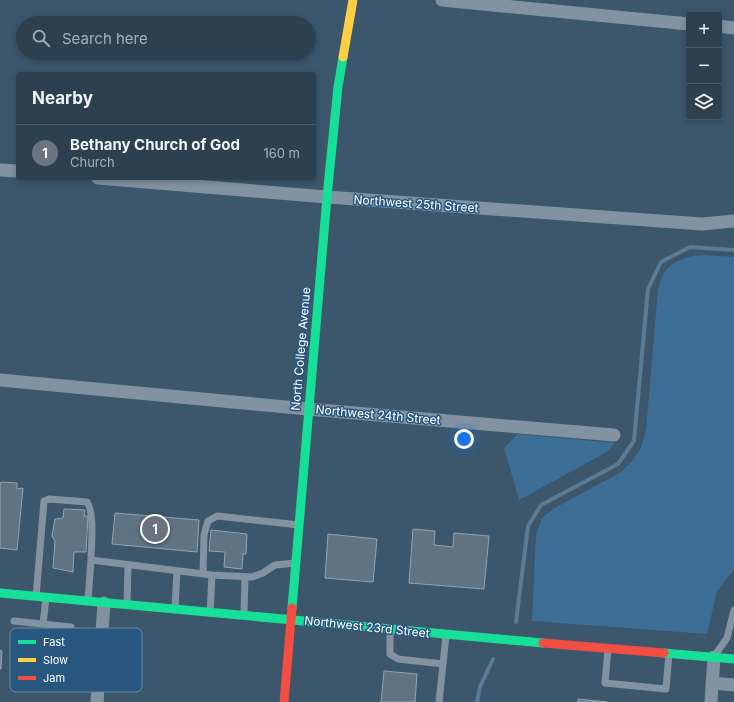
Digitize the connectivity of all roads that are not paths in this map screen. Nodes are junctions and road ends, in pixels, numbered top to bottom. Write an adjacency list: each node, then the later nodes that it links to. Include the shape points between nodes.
1 (353, 0): 9 (main road, North College Avenue, via 338,87)
2 (442, 0): 3 (street)
3 (686, 24)
4 (722, 26): 5 (street)
5 (734, 28)
6 (0, 170): 7 (street)
7 (16, 171)
8 (122, 180): 9 (street, Northwest 25th Street)
9 (327, 197): 10 (street, Northwest 25th Street, via 702,224); 12 (main road, North College Avenue)
10 (734, 221)
11 (0, 380): 12 (street, Northwest 24th Street)
12 (308, 409): 13 (street, Northwest 24th Street); 14 (main road, North College Avenue)
13 (614, 435)
14 (299, 525): 16 (main road, North College Avenue); 19 (lane, via 217,516 208,521 204,535)
15 (91, 560): 17 (lane); 23 (lane, via 92,522 87,502 49,499 44,501); 25 (lane)
16 (296, 563): 21 (lane, via 275,565 263,573 252,577); 32 (main road, North College Avenue)
17 (128, 565): 18 (lane); 27 (lane)
18 (177, 571): 19 (lane); 28 (lane)
19 (203, 574): 20 (lane)
20 (212, 575): 21 (lane); 30 (lane)
21 (245, 576): 31 (lane)
22 (0, 594): 23 (main road, Northwest 23rd Street)
23 (36, 597): 24 (main road, Northwest 23rd Street)
24 (46, 598): 25 (main road, Northwest 23rd Street); 34 (lane)
25 (88, 602): 26 (main road, Northwest 23rd Street)
26 (104, 603): 27 (main road, Northwest 23rd Street); 36 (street)
27 (127, 605): 28 (main road, Northwest 23rd Street)
28 (175, 610): 30 (main road, Northwest 23rd Street)
29 (734, 610): 41 (lane, via 727,638)
30 (210, 613): 31 (main road, Northwest 23rd Street)
31 (244, 616): 32 (main road, Northwest 23rd Street)
32 (292, 620): 37 (main road, Northwest 23rd Street); 48 (main road, North College Avenue)
33 (14, 621): 34 (lane)
34 (43, 624): 35 (lane)
35 (71, 627)
36 (102, 628)
37 (390, 630): 38 (main road, Northwest 23rd Street); 43 (lane, via 390,654 398,658)
38 (446, 635): 39 (main road, Northwest 23rd Street); 43 (lane)
39 (608, 649): 40 (main road, Northwest 23rd Street); 40 (lane, via 605,683 666,689)
40 (669, 653): 41 (main road, Northwest 23rd Street)
41 (714, 657): 42 (main road, Northwest 23rd Street); 44 (street)
42 (734, 659)
43 (443, 664): 49 (lane)
44 (712, 683): 45 (street); 50 (street)
45 (734, 685)
46 (98, 692): 47 (street)
47 (97, 702)
48 (284, 702)
49 (439, 702)
50 (711, 702)

